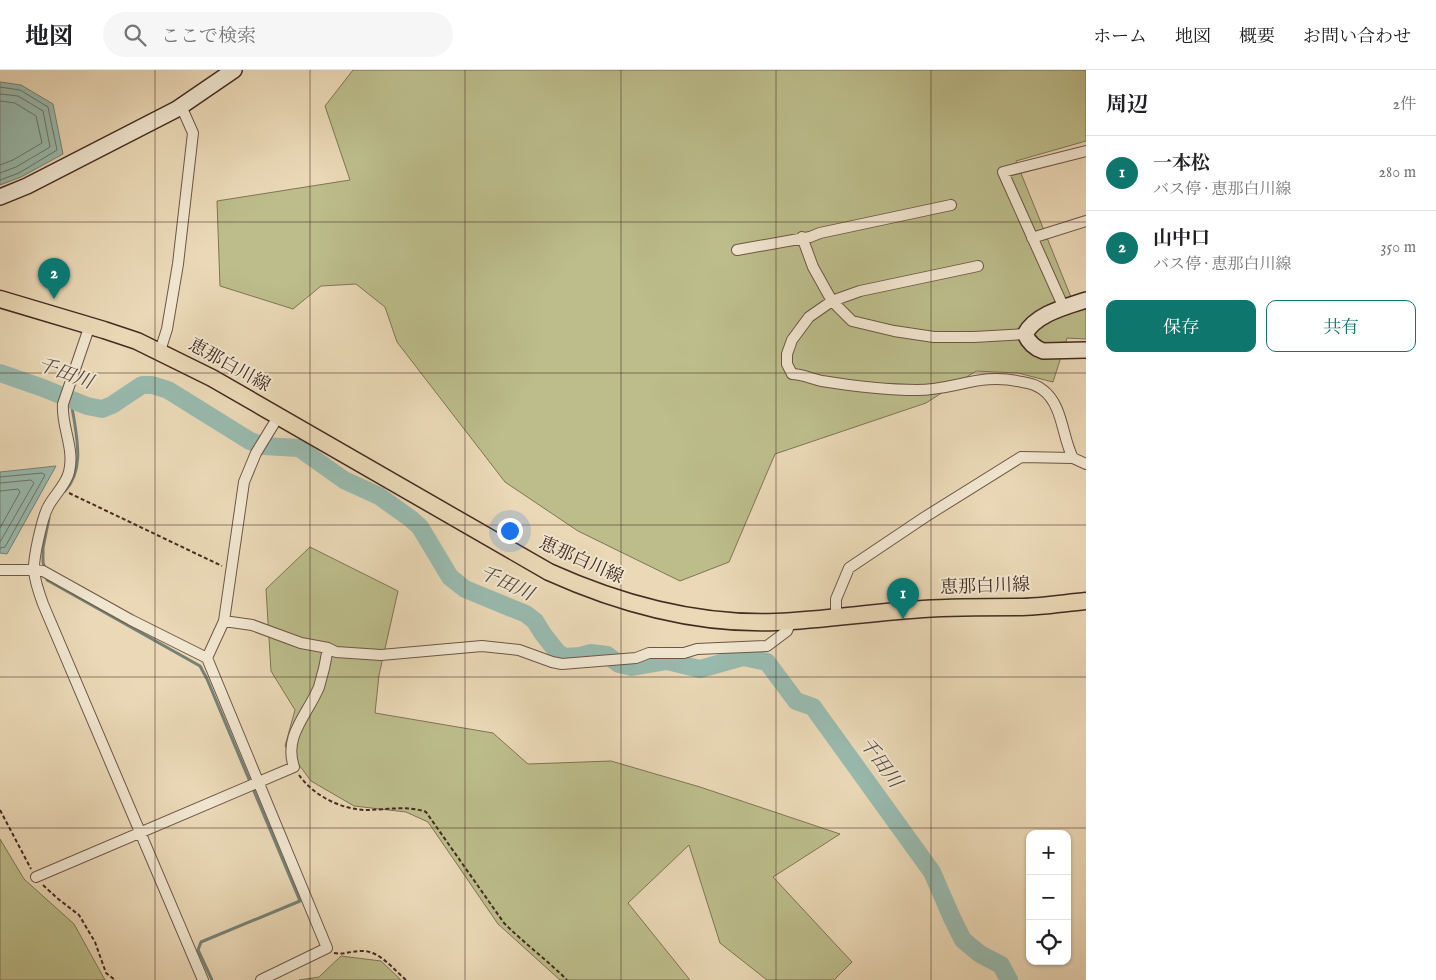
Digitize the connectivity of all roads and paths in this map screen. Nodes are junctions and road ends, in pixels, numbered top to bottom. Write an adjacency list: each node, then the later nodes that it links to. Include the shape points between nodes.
1 (234, 70): 2 (street)
2 (181, 106): 4 (street); 18 (street, via 193,133 178,264)
3 (1086, 151): 8 (street, via 1003,172)
4 (0, 197)
5 (951, 204): 7 (street)
6 (1086, 221): 8 (street)
7 (802, 237): 9 (street); 13 (street, via 813,267)
8 (1032, 238): 14 (street)
9 (737, 250)
10 (978, 266): 13 (street, via 860,291)
11 (0, 299): 15 (main road, 恵那白川線)
12 (1086, 300): 14 (street)
13 (832, 302): 16 (street, via 852,322 894,331 934,337); 20 (street, via 810,317 792,340 786,364 792,374 872,388 918,390 987,378 1008,378 1032,384 1054,399)
14 (1064, 308): 16 (street, via 1042,317)
15 (90, 325): 18 (main road, 恵那白川線); 22 (street, via 63,404 70,464 69,474)
16 (1025, 334): 17 (street, via 1036,349 1043,351)
17 (1086, 350)
18 (160, 351): 19 (main road, 恵那白川線)
19 (278, 417): 25 (street, via 256,452 244,482); 29 (main road, 恵那白川線, via 548,572 576,584 631,604 669,612 742,622)
20 (1073, 458): 21 (street); 27 (street, via 1021,457 849,568 836,599)
21 (1086, 464)
22 (61, 486): 24 (street, via 47,508); 25 (path, via 68,493)
23 (0, 570): 24 (street)
24 (34, 570): 31 (street, via 44,571); 35 (street, via 43,604)
25 (231, 570): 28 (street)
26 (1086, 602): 27 (main road, 恵那白川線, via 924,609)
27 (836, 618): 29 (main road, 恵那白川線)
28 (224, 620): 30 (street); 31 (street)
29 (791, 621): 30 (street, via 787,631 767,646 649,653 625,660 562,664 519,650 482,646 382,655 336,652)
30 (328, 648): 32 (street, via 319,686 292,738 290,750)
31 (207, 658): 33 (street)
32 (294, 767): 33 (street); 42 (path, via 313,791 349,808 426,812 504,922)
33 (258, 783): 35 (street); 37 (street)
34 (0, 810): 36 (path)
35 (141, 832): 36 (street); 39 (street)
36 (36, 877): 38 (path, via 79,915 95,942 106,973)
37 (327, 948): 40 (street); 41 (path, via 344,954 373,953)
38 (115, 980)
39 (203, 980)
40 (261, 980)
41 (406, 980)
42 (567, 980)

